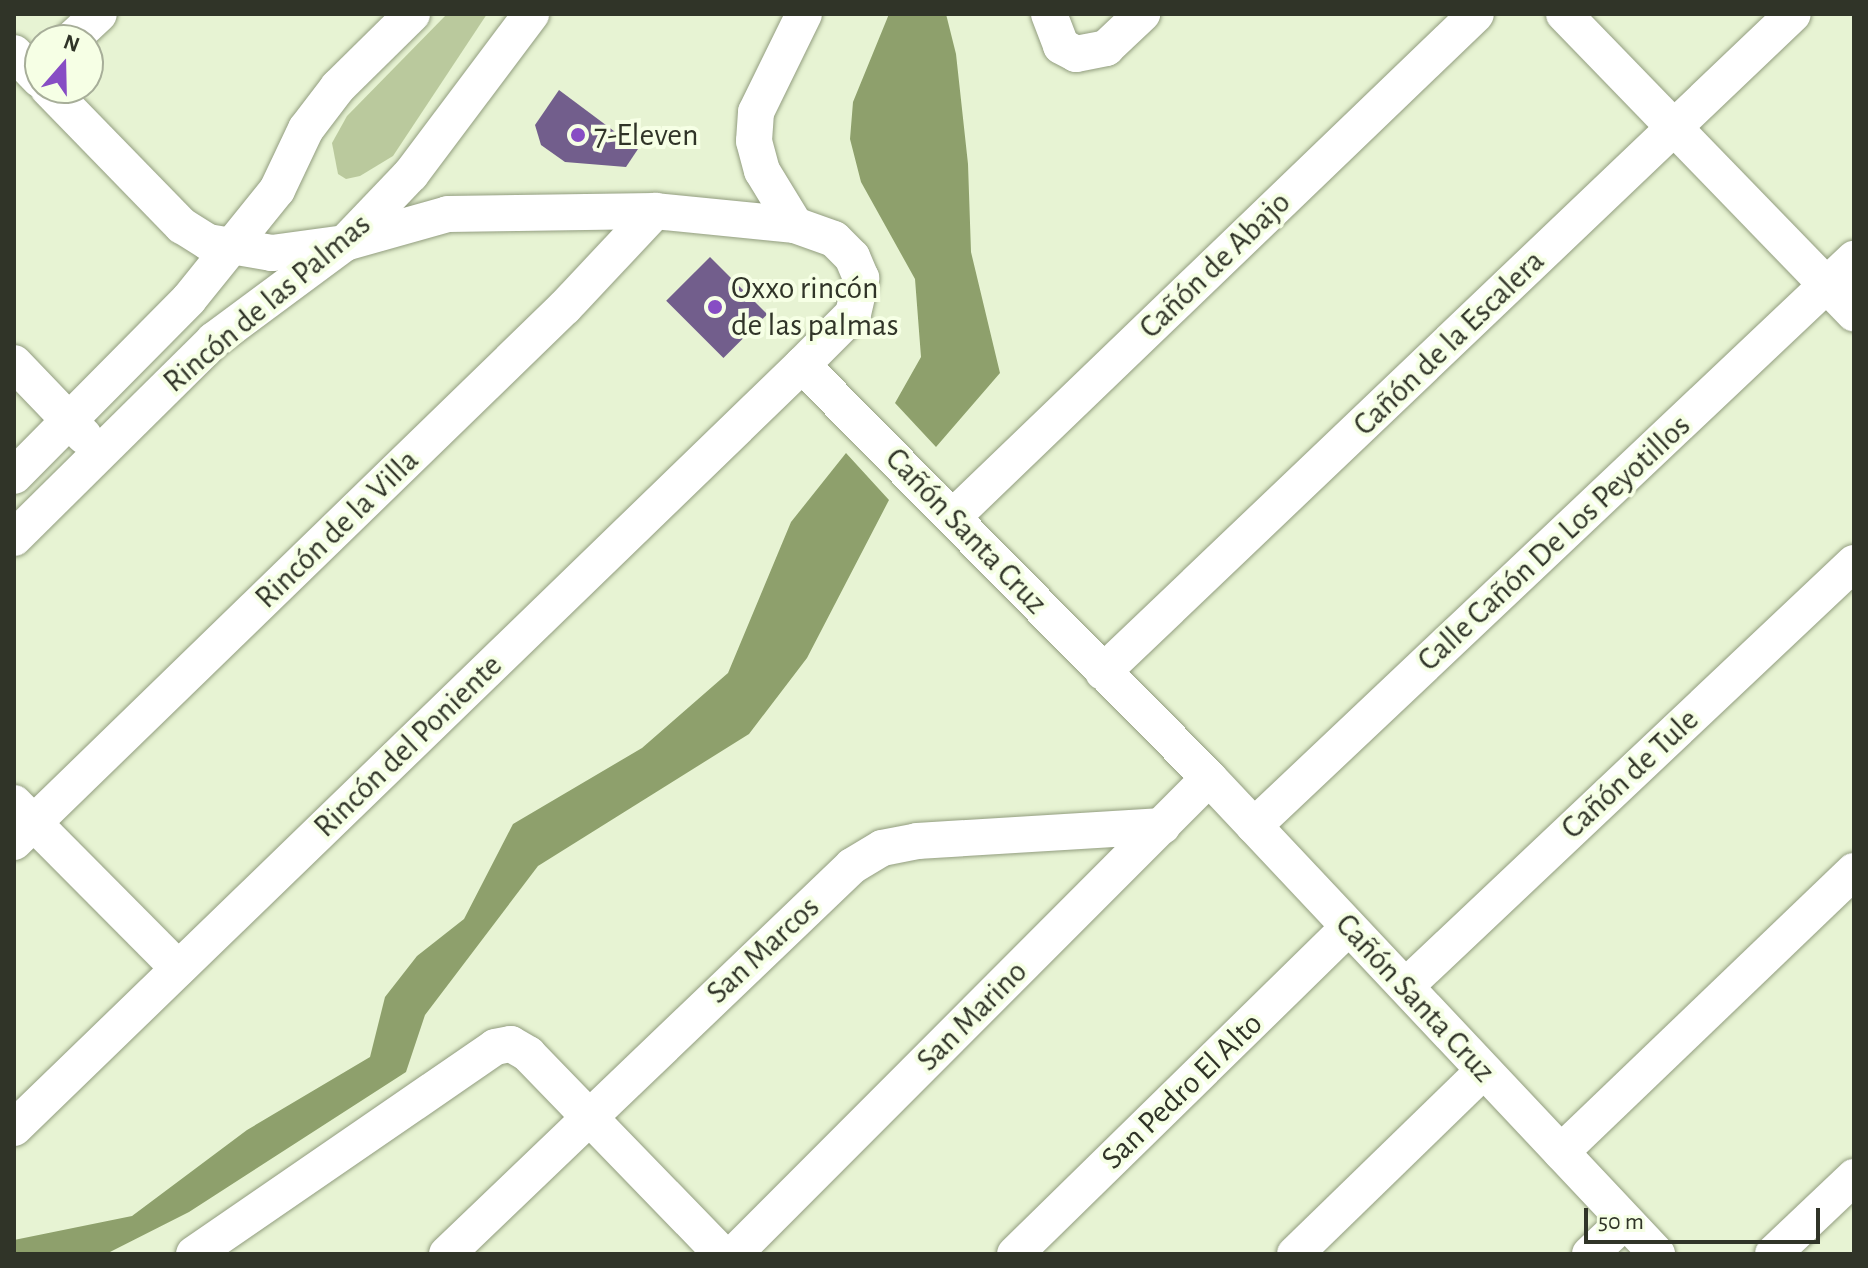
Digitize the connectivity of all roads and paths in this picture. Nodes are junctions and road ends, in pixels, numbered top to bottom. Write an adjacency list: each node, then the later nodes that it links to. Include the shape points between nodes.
1 (412, 14): 14 (street, Rincón de las Palmas, via 338,87 306,129 277,190)
2 (531, 14): 13 (street, Rincón de las Palmas, via 411,174)
3 (804, 14): 12 (street, via 756,112 754,141 762,171)
4 (1049, 14): 5 (street, via 1061,46 1076,54 1106,48)
5 (1142, 14)
6 (1476, 14): 23 (street, Cañón de Abajo)
7 (1564, 14): 10 (street)
8 (1793, 14): 10 (street, Cañón de la Escalera)
9 (65, 104): 14 (street, via 182,226 208,242)
10 (1674, 129): 16 (street); 26 (street, Cañón de la Escalera)
11 (655, 211): 12 (street); 13 (street, via 448,214); 28 (street, Rincón de la Villa, via 565,307)
12 (795, 225): 19 (street, via 834,239 852,257 861,278 853,314)
13 (345, 243): 14 (street, via 272,253); 21 (street, Rincón de las Palmas, via 214,340)
14 (234, 247): 20 (street, Rincón de las Palmas)
15 (1854, 259): 16 (street, Calle Cañón De Los Peyotillos)
16 (1827, 285): 17 (street); 30 (street, Calle Cañón De Los Peyotillos)
17 (1854, 313)
18 (14, 363): 20 (street)
19 (802, 365): 23 (street, Cañón Santa Cruz); 33 (street, Rincón del Poniente)
20 (69, 421): 21 (street); 22 (street, Rincón de las Palmas)
21 (100, 451): 24 (street, Rincón de las Palmas)
22 (14, 476)
23 (954, 516): 26 (street, Cañón Santa Cruz)
24 (14, 538)
25 (1854, 563): 34 (street, Cañón de Tule)
26 (1103, 672): 27 (street, Cañón Santa Cruz)
27 (1209, 778): 29 (street, San Marino); 30 (street, Cañón Santa Cruz)
28 (20, 823): 33 (street)
29 (1163, 826): 36 (street, San Marcos, via 917,841 882,848 852,866); 44 (street, San Marino)
30 (1254, 826): 32 (street, Cañón Santa Cruz)
31 (1854, 871): 38 (street)
32 (1348, 928): 34 (street, Cañón Santa Cruz); 45 (street, San Pedro El Alto)
33 (178, 968): 37 (street, Rincón del Poniente)
34 (1406, 986): 35 (street, Cañón Santa Cruz)
35 (1483, 1071): 38 (street, Cañón Santa Cruz); 46 (street)
36 (588, 1116): 41 (street, via 528,1054 511,1044 495,1047); 42 (street, San Marcos); 43 (street)
37 (14, 1128)
38 (1561, 1152): 40 (street, Cañón Santa Cruz)
39 (1854, 1177): 49 (street)
40 (1625, 1221): 47 (street); 48 (street, Cañón Santa Cruz)
41 (194, 1254)
42 (447, 1254)
43 (722, 1254)
44 (734, 1254)
45 (1015, 1254)
46 (1295, 1254)
47 (1590, 1254)
48 (1657, 1254)
49 (1773, 1254)

